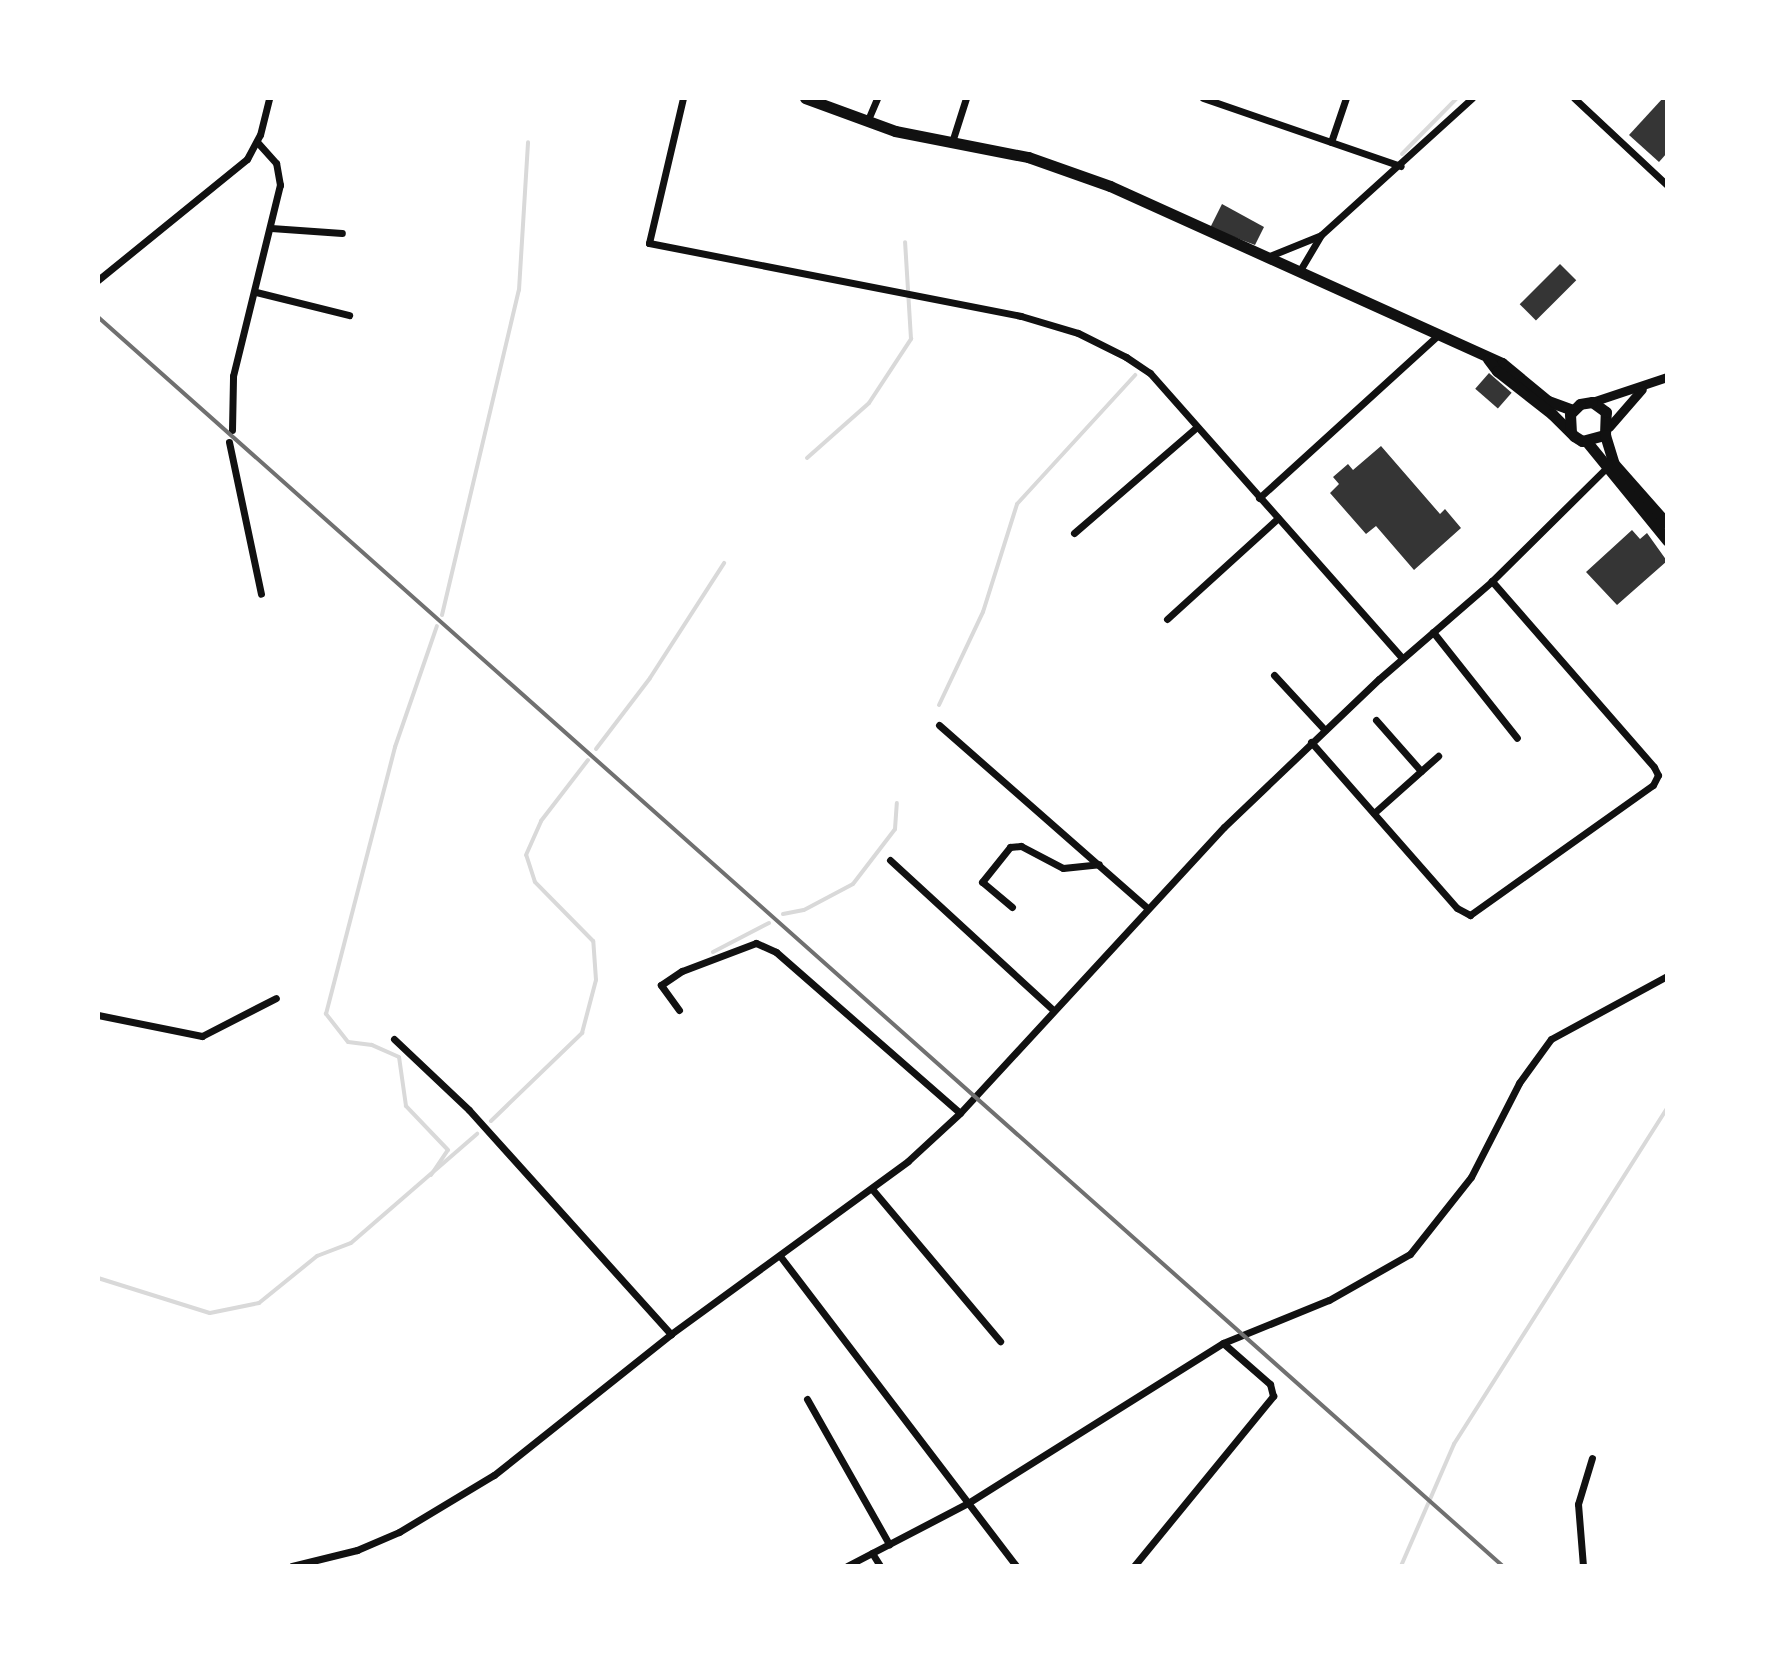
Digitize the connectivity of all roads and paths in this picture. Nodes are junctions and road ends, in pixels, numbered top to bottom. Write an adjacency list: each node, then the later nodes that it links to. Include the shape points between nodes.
1 (269, 98): 11 (street)
2 (683, 98): 30 (street, via 649,243 1021,316 1089,338 1142,367)
3 (805, 98): 10 (main road)
4 (877, 98): 10 (street)
5 (966, 98): 12 (street)
6 (1203, 98): 13 (street)
7 (1346, 98): 13 (street)
8 (1472, 98): 14 (street)
9 (1574, 98): 15 (street)
10 (867, 122): 12 (main road)
11 (257, 142): 16 (street, via 276,163 280,178); 21 (street, via 242,163)
12 (952, 142): 19 (main road, via 1061,167)
13 (1331, 142): 14 (street)
14 (1401, 166): 18 (street)
15 (1667, 185)
16 (271, 228): 17 (street); 22 (street)
17 (342, 233)
18 (1321, 235): 19 (street); 20 (street)
19 (1263, 259): 20 (main road)
20 (1298, 274): 24 (main road)
21 (98, 280)
22 (256, 292): 23 (street); 31 (street, via 232,383)
23 (349, 315)
24 (1438, 335): 25 (main road); 37 (street)
25 (1487, 358): 29 (main road, via 1507,366 1548,401); 33 (main road)
26 (1667, 377): 27 (street)
27 (1645, 387): 28 (street); 32 (street)
28 (1592, 402): 29 (main road); 32 (main road, via 1606,412)
29 (1573, 410): 33 (main road)
30 (1197, 427): 37 (street); 40 (street)
31 (232, 430)
32 (1607, 431): 35 (main road); 39 (main road, via 1614,464)
33 (1571, 432): 35 (main road)
34 (229, 442): 43 (street)
35 (1587, 442): 36 (main road)
36 (1604, 470): 41 (main road); 42 (street)
37 (1259, 498): 38 (street)
38 (1278, 518): 44 (street); 46 (street)
39 (1667, 524)
40 (1074, 533)
41 (1667, 540)
42 (1492, 581): 45 (street); 55 (street, via 1654,767 1657,779 1470,915 1457,908)
43 (261, 594)
44 (1167, 619)
45 (1433, 632): 46 (street); 51 (street)
46 (1402, 658): 50 (street)
47 (1274, 675): 50 (street)
48 (1376, 720): 54 (street)
49 (939, 725): 57 (street)
50 (1325, 730): 52 (street)
51 (1517, 738)
52 (1311, 742): 55 (street); 59 (street)
53 (1438, 756): 54 (street)
54 (1421, 771): 55 (street)
55 (1374, 813)
56 (890, 860): 63 (street)
57 (1099, 864): 58 (street, via 1063,868 1013,845 982,882); 59 (street)
58 (1012, 907)
59 (1146, 907): 63 (street)
60 (1667, 976): 71 (street, via 1551,1039 1519,1083 1477,1168 1410,1254 1329,1300)
61 (276, 998): 64 (street, via 202,1036)
62 (679, 1010): 66 (street, via 661,985 682,971 756,943 776,952)
63 (1053, 1010): 66 (street)
64 (98, 1015)
65 (394, 1039): 69 (street, via 469,1110)
66 (960, 1113): 67 (street)
67 (872, 1189): 68 (street); 70 (street)
68 (780, 1256): 69 (street); 74 (street)
69 (671, 1334): 77 (street, via 494,1475 443,1508 357,1550)
70 (1000, 1341)
71 (1223, 1343): 74 (street); 81 (street, via 1270,1384 1273,1396)
72 (807, 1399): 75 (street)
73 (1592, 1458): 82 (street, via 1578,1504)
74 (968, 1503): 75 (street); 80 (street)
75 (889, 1544): 76 (street)
76 (872, 1553): 78 (street); 79 (street)
77 (292, 1566)
78 (847, 1566)
79 (880, 1566)
80 (1016, 1566)
81 (1134, 1566)
82 (1583, 1566)

